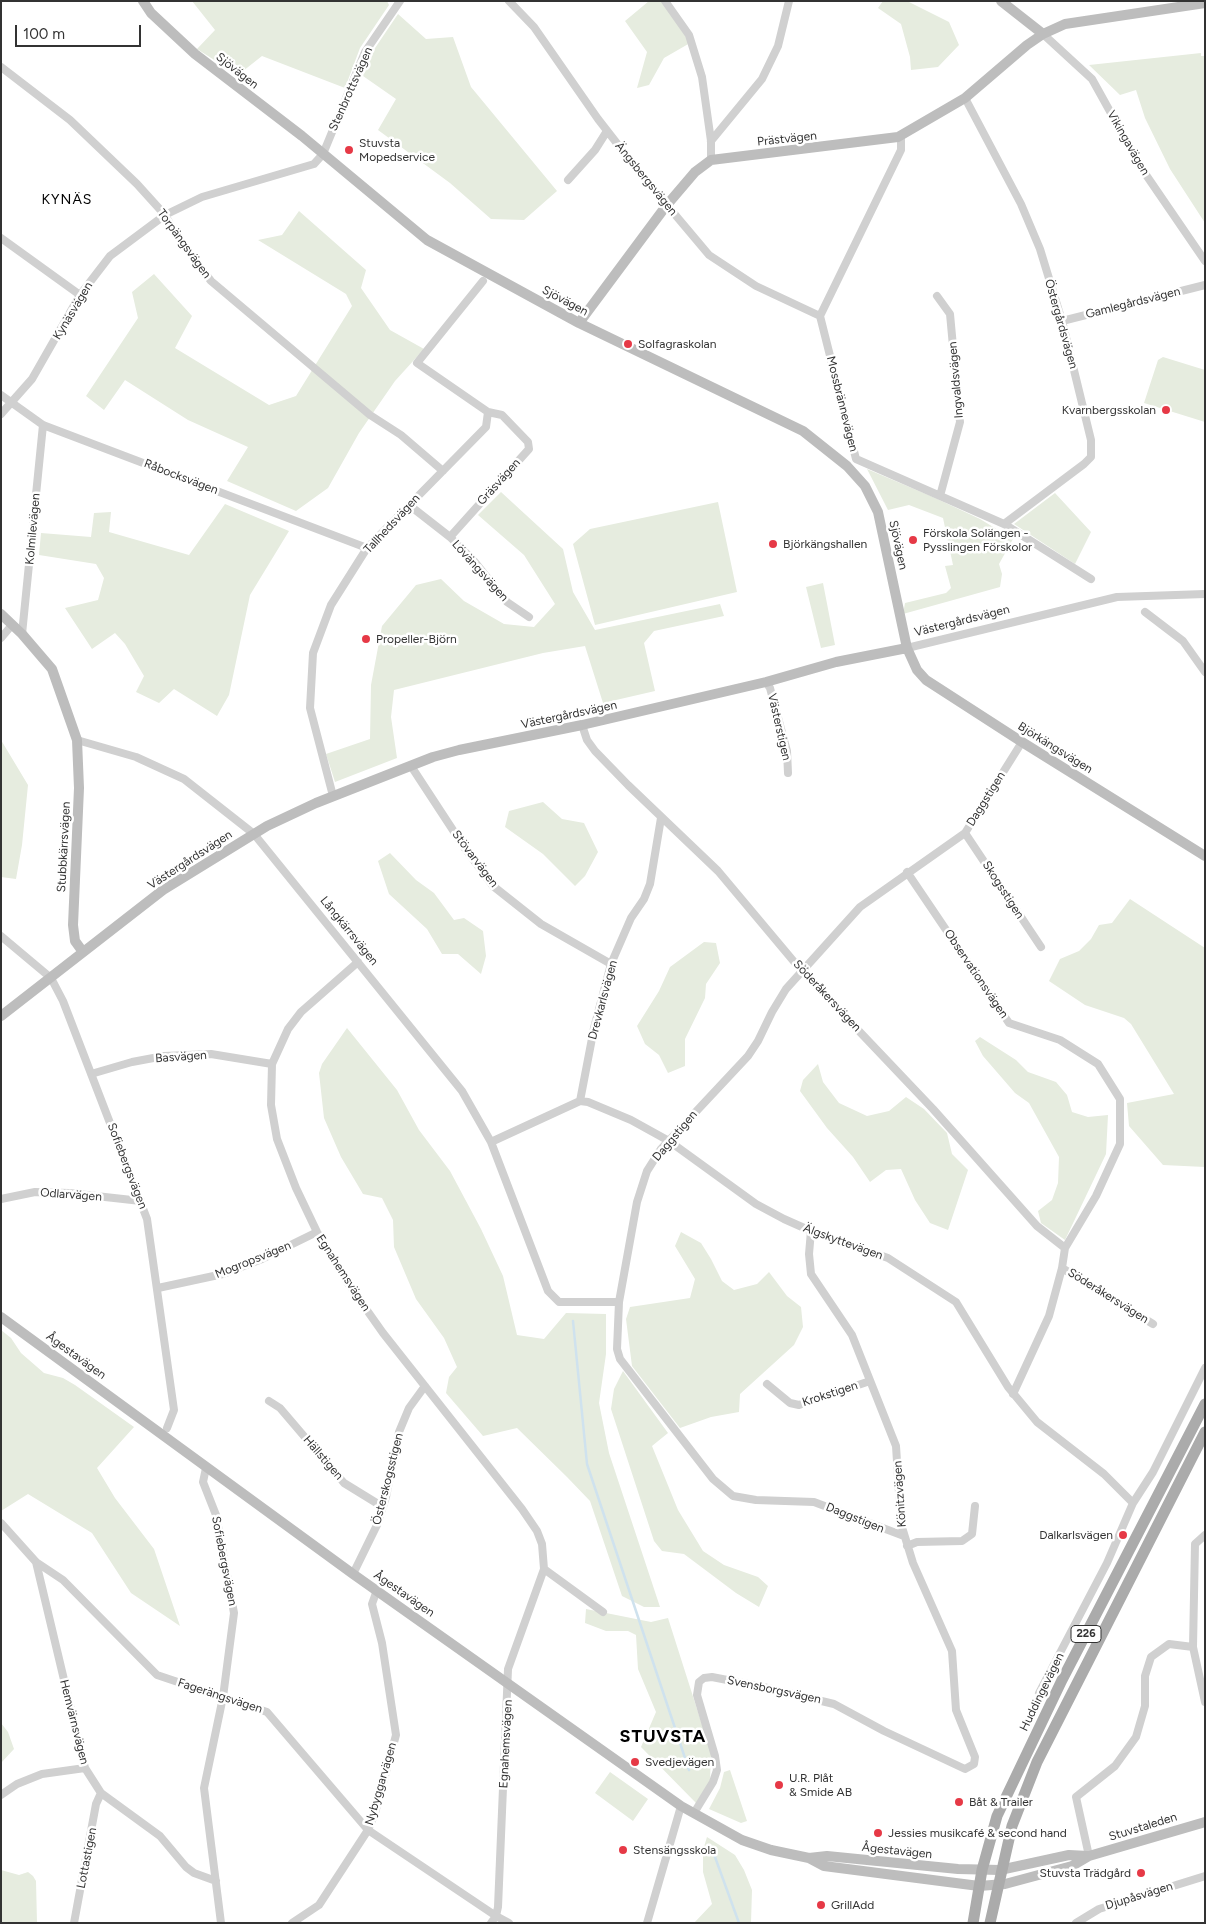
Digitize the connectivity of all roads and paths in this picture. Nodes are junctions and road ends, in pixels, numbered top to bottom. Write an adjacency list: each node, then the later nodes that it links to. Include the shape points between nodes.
1 (143, 1): 15 (street, Sjövägen, via 151,13 194,54)
2 (400, 1): 15 (street, Stenbrottsvägen, via 365,52)
3 (509, 1): 12 (street, Ängsbergsvägen, via 534,27)
4 (665, 1): 14 (street, via 689,35 702,77)
5 (788, 1): 14 (street, via 778,46 762,79)
6 (1001, 1): 9 (street)
7 (1205, 3): 8 (street, Prästvägen)
8 (1158, 5): 9 (street, Prästvägen, via 1065,24)
9 (1043, 34): 11 (street, Prästvägen); 21 (street, Vikingavägen, via 1092,79 1141,167)
10 (1, 67): 19 (street, Torpängsvägen, via 108,154)
11 (965, 98): 13 (street, Prästvägen); 27 (street, Östergårdsvägen, via 1021,204 1040,249)
12 (607, 131): 17 (street); 18 (street, Ängsbergsvägen)
13 (901, 135): 16 (street, Prästvägen, via 875,141); 26 (street, via 901,150)
14 (711, 141): 16 (street)
15 (323, 154): 19 (street, Kynäsvägen, via 314,164 202,197); 28 (street, Sjövägen, via 427,240)
16 (711, 160): 18 (street, via 695,172)
17 (568, 180)
18 (666, 206): 26 (street, Ängsbergsvägen, via 709,255 756,286); 28 (street)
19 (165, 215): 24 (street, Kynäsvägen, via 110,256); 34 (street, Torpängsvägen, via 210,281 370,415 401,435)
20 (1, 238): 24 (street)
21 (1205, 261)
22 (482, 281): 31 (street, via 417,363)
23 (1205, 285): 27 (street, Gamlegårdsvägen)
24 (80, 296): 30 (street, Kynäsvägen, via 50,351)
25 (937, 296): 35 (street, Ingvaldsvägen, via 950,314 960,422)
26 (820, 316): 35 (street, Mossbrännevägen, via 856,459)
27 (1062, 321): 37 (street, Östergårdsvägen, via 1091,440 1091,457)
28 (579, 323): 48 (street, Sjövägen, via 803,431 847,466 865,486 878,512)
29 (1, 395): 30 (street, Råbocksvägen)
30 (14, 403): 32 (street, Kynäsvägen); 33 (street, Råbocksvägen)
31 (488, 412): 34 (street, Tallhedsvägen, via 486,426); 38 (street, Gräsvägen, via 502,415 528,442 529,449)
32 (1, 414)
33 (43, 424): 39 (street, Råbocksvägen); 46 (street, Kolmilevägen)
34 (443, 471): 36 (street, Tallhedsvägen)
35 (940, 496): 37 (street, Mossbrännevägen)
36 (410, 505): 38 (street, Lövängsvägen); 39 (street, Tallhedsvägen)
37 (1004, 524): 40 (street, Mossbrännevägen)
38 (450, 537): 44 (street, Lövängsvägen, via 507,602)
39 (367, 548): 56 (street, Tallhedsvägen, via 331,605 313,653 310,708)
40 (1090, 579)
41 (1205, 594): 48 (street, Västergårdsvägen, via 1117,597)
42 (1145, 612): 49 (street, via 1183,641)
43 (1, 614): 45 (street)
44 (529, 617)
45 (12, 625): 46 (street); 47 (street)
46 (22, 634): 52 (street, via 52,669)
47 (1, 638)
48 (907, 648): 50 (street, Västergårdsvägen, via 836,662); 53 (street, Björkängsvägen, via 910,660 926,680)
49 (1205, 672)
50 (766, 682): 51 (street, Västergårdsvägen); 55 (street, Västerstigen, via 787,751)
51 (582, 725): 54 (street, Västergårdsvägen, via 459,750); 57 (street, Söderåkersvägen, via 595,751)
52 (77, 740): 59 (street, Långkärrsvägen, via 136,757 184,779); 64 (street, Stubbkärrsvägen, via 79,788 73,925 75,941)
53 (1022, 742): 58 (street, Daggstigen); 60 (street, Björkängsvägen)
54 (411, 766): 56 (street, Västergårdsvägen); 66 (street, Stövarvägen, via 493,886 541,924)
55 (788, 773)
56 (333, 796): 59 (street, Västergårdsvägen)
57 (661, 818): 66 (street, Drevkarlsvägen, via 650,884); 67 (street, Söderåkersvägen, via 718,871)
58 (965, 833): 61 (street, Daggstigen); 63 (street, Skogsstigen)
59 (254, 834): 64 (street, Västergårdsvägen, via 164,890); 65 (street, Långkärrsvägen)
60 (1205, 856)
61 (907, 872): 67 (street, Daggstigen, via 866,902); 79 (street, Observationsvägen, via 1009,1023 1060,1040 1098,1064 1120,1100 1120,1144 1096,1196)
62 (1, 936): 68 (street, Sofiebergsvägen)
63 (1040, 947)
64 (83, 952): 68 (street, Västergårdsvägen)
65 (358, 962): 70 (street, Egnahemsvägen, via 294,1019); 74 (street, Långkärrsvägen, via 452,1078)
66 (611, 964): 72 (street, Drevkarlsvägen)
67 (801, 970): 73 (street, Daggstigen, via 772,1012 748,1056); 79 (street, Söderåkersvägen, via 933,1109 1037,1226)
68 (51, 978): 69 (street, Västergårdsvägen); 71 (street, Sofiebergsvägen, via 71,1018)
69 (1, 1016)
70 (272, 1064): 71 (street, Basvägen, via 211,1054 164,1056); 78 (street, Egnahemsvägen, via 271,1105 277,1139)
71 (91, 1074): 76 (street, Sofiebergsvägen)
72 (580, 1101): 73 (street, Älgskyttevägen, via 613,1111); 74 (street)
73 (669, 1141): 77 (street, Älgskyttevägen, via 756,1204); 82 (street, Daggstigen, via 647,1171 637,1202)
74 (491, 1142): 82 (street, Långkärrsvägen, via 548,1291 558,1302)
75 (1, 1199): 76 (street, Odlarvägen, via 35,1192)
76 (141, 1201): 81 (street, Sofiebergsvägen)
77 (811, 1231): 86 (street, Könitzvägen, via 811,1274 852,1335); 89 (street, Älgskyttevägen, via 888,1258 956,1302)
78 (317, 1232): 81 (street, Mogropsvägen, via 223,1274); 88 (street, Egnahemsvägen, via 347,1282)
79 (1065, 1248): 80 (street, Söderåkersvägen)
80 (1062, 1268): 84 (street, Söderåkersvägen); 89 (street, Söderåkersvägen, via 1049,1316)
81 (158, 1288): 92 (street, Sofiebergsvägen, via 174,1410)
82 (619, 1302): 100 (street, Daggstigen, via 617,1349 620,1359 713,1479 733,1496 814,1502)
83 (1, 1317): 94 (street, Ågestavägen)
84 (1153, 1324)
85 (1205, 1368): 95 (street, Huddingevägen)
86 (870, 1381): 87 (street, Krokstigen, via 799,1405 790,1403); 100 (street, Könitzvägen, via 896,1446)
87 (767, 1384)
88 (425, 1386): 97 (street, Österskogsstigen, via 409,1408 399,1432); 103 (street, Egnahemsvägen, via 537,1531)
89 (1013, 1394): 95 (street, Älgskyttevägen, via 1037,1422 1104,1474)
90 (270, 1400): 97 (street, Hällstigen, via 344,1483)
91 (1205, 1404): 122 (main road, Huddingevägen / 226, via 1062,1680 997,1816)
92 (167, 1428)
93 (1205, 1432): 123 (main road, Huddingevägen / 226, via 1057,1719 1012,1826)
94 (206, 1468): 104 (street, Ågestavägen); 110 (street, Sofiebergsvägen, via 203,1482 216,1515 234,1601)
95 (1133, 1503): 109 (street, Huddingevägen, via 1107,1563)
96 (975, 1506): 101 (street, via 972,1534 962,1541 917,1542)
97 (383, 1507): 104 (street, Österskogsstigen, via 373,1537)
98 (1, 1523): 102 (street, Fagerängsvägen)
99 (1205, 1535): 107 (street, via 1195,1544)
100 (904, 1536): 101 (street, Könitzvägen)
101 (906, 1546): 112 (street, Könitzvägen, via 952,1651 956,1710 975,1757)
102 (36, 1562): 110 (street, Fagerängsvägen, via 63,1580 157,1675); 113 (street, Hemvärnsvägen)
103 (544, 1568): 106 (street); 108 (street, Egnahemsvägen, via 510,1660)
104 (353, 1574): 105 (street, Ågestavägen)
105 (377, 1590): 108 (street, Ågestavägen); 119 (street, Nybyggarvägen, via 372,1604 382,1643 396,1735)
106 (603, 1612)
107 (1193, 1647): 111 (street); 120 (street, via 1169,1644 1151,1657 1145,1676 1145,1706 1136,1737 1115,1766 1076,1797)
108 (509, 1684): 116 (street, Ågestavägen); 128 (street, Egnahemsvägen)
109 (1039, 1693)
110 (223, 1697): 119 (street, Fagerängsvägen, via 273,1716); 125 (street, Sofiebergsvägen, via 204,1788)
111 (1205, 1702)
112 (974, 1764): 117 (street, Svensborgsvägen, via 965,1768 834,1704 712,1677 700,1682 697,1695 717,1770)
113 (85, 1768): 114 (street, Hemvärnsvägen); 115 (street, via 42,1774)
114 (101, 1793): 125 (street, Hemvärnsvägen, via 160,1836 194,1873); 129 (street, Lottastigen, via 96,1804)
115 (1, 1795)
116 (681, 1806): 117 (street, Ågestavägen); 133 (street)
117 (694, 1813): 121 (street, Ågestavägen, via 742,1840)
118 (1205, 1822): 120 (street, Stuvstaleden)
119 (368, 1830): 128 (street, Fagerängsvägen); 131 (street, Nybyggarvägen, via 319,1905)
120 (1089, 1856): 123 (street, Stuvstaleden, via 1069,1855); 126 (street, Stuvstaleden, via 1072,1866)
121 (809, 1858): 122 (street, Ågestavägen, via 827,1856); 127 (street, Ågestavägen, via 824,1866)
122 (982, 1870): 123 (street, Stuvstaleden); 127 (main road, Huddingevägen / 226)
123 (1000, 1870): 126 (main road, Huddingevägen / 226)
124 (1205, 1876): 136 (street, Djupåsvägen, via 1099,1908)
125 (216, 1881): 130 (street, Sofiebergsvägen)
126 (997, 1885): 127 (street, Stuvstaleden); 135 (main road, Huddingevägen / 226)
127 (979, 1886): 134 (main road, Huddingevägen / 226)
128 (493, 1920): 132 (street, Fagerängsvägen)
129 (74, 1923)
130 (221, 1923)
131 (292, 1923)
132 (509, 1923)
133 (647, 1923)
134 (973, 1923)
135 (990, 1923)
136 (1076, 1923)

